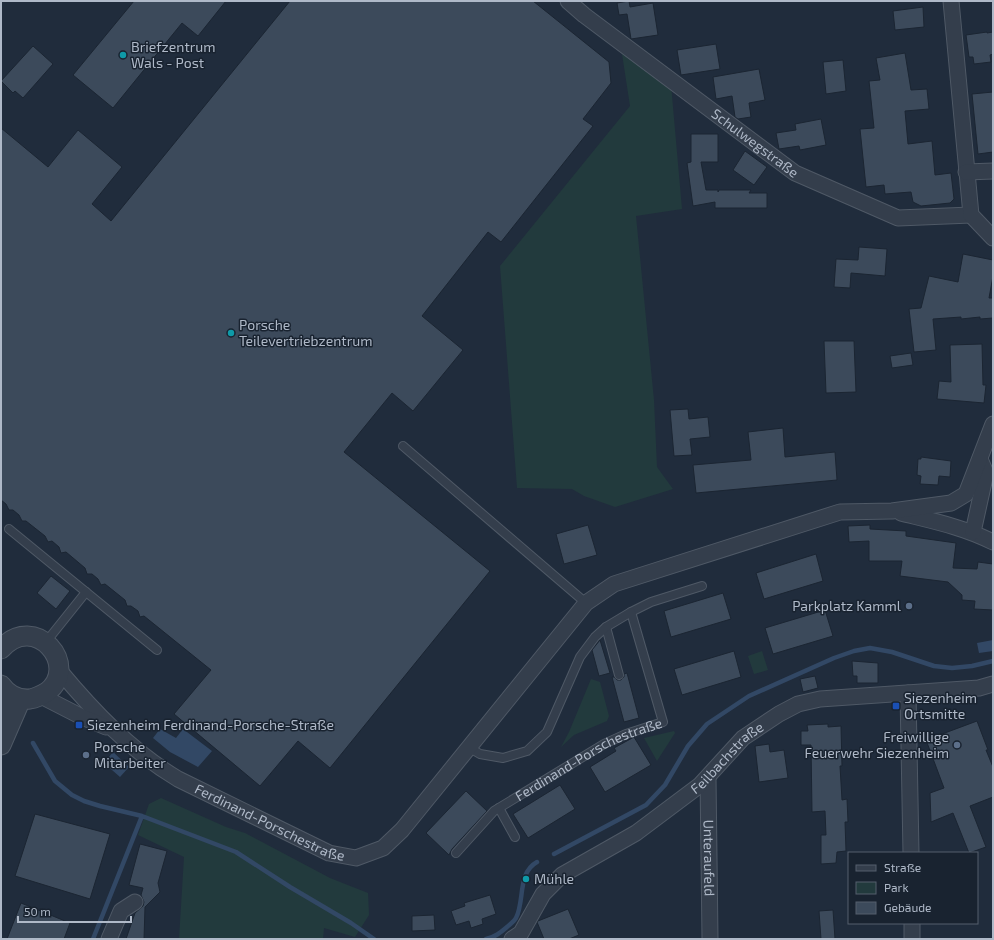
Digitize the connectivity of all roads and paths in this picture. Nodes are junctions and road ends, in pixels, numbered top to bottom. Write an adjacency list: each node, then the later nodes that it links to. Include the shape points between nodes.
1 (568, 1): 5 (street, Schulwegstraße, via 795,173 898,218)
2 (951, 1): 4 (street)
3 (993, 171): 4 (street)
4 (966, 172): 5 (street)
5 (970, 215): 6 (street)
6 (993, 238)
7 (993, 424): 9 (street)
8 (403, 446): 16 (lane)
9 (980, 459): 10 (street, via 966,494 951,503); 12 (street, via 986,474)
10 (892, 510): 12 (street); 16 (street, Ferdinand-Porschestraße, via 840,512 614,584)
11 (8, 529): 15 (lane)
12 (973, 532): 13 (street)
13 (993, 542)
14 (702, 586): 17 (lane, via 650,602)
15 (86, 592): 20 (lane); 21 (lane)
16 (586, 603): 32 (street, Ferdinand-Porschestraße)
17 (630, 612): 18 (lane); 34 (lane, Ferdinand-Porschestraße, via 664,722 604,744)
18 (606, 627): 23 (lane); 32 (lane, via 580,657 547,732 527,751 503,758 480,754)
19 (6, 640): 20 (street, via 25,636 36,637)
20 (46, 642): 22 (street, via 58,659)
21 (157, 650)
22 (58, 670): 27 (street, via 56,680); 30 (street, Ferdinand-Porschestraße)
23 (619, 675)
24 (993, 684): 26 (street, Feilbachstraße, via 979,688)
25 (2, 686): 28 (street); 29 (street)
26 (908, 693): 33 (street, Feilbachstraße, via 820,699 798,704 743,738); 36 (street)
27 (41, 696): 28 (street, via 31,699); 30 (street, Ferdinand-Porschestraße)
28 (20, 698): 31 (street)
29 (1, 716)
30 (114, 730): 32 (street, Ferdinand-Porschestraße, via 139,753 178,779 329,854 356,858 383,848 402,830)
31 (1, 745)
32 (468, 747)
33 (708, 776): 41 (street, Feilbachstraße, via 700,785 636,833 562,875 543,894 521,933); 42 (street, Unteraufeld)
34 (497, 810): 35 (lane, Ferdinand-Porschestraße); 37 (lane)
35 (516, 837)
36 (911, 852)
37 (456, 853)
38 (135, 902): 40 (street, via 121,912)
39 (912, 924): 43 (street)
40 (109, 939)
41 (512, 939)
42 (710, 939)
43 (912, 939)

